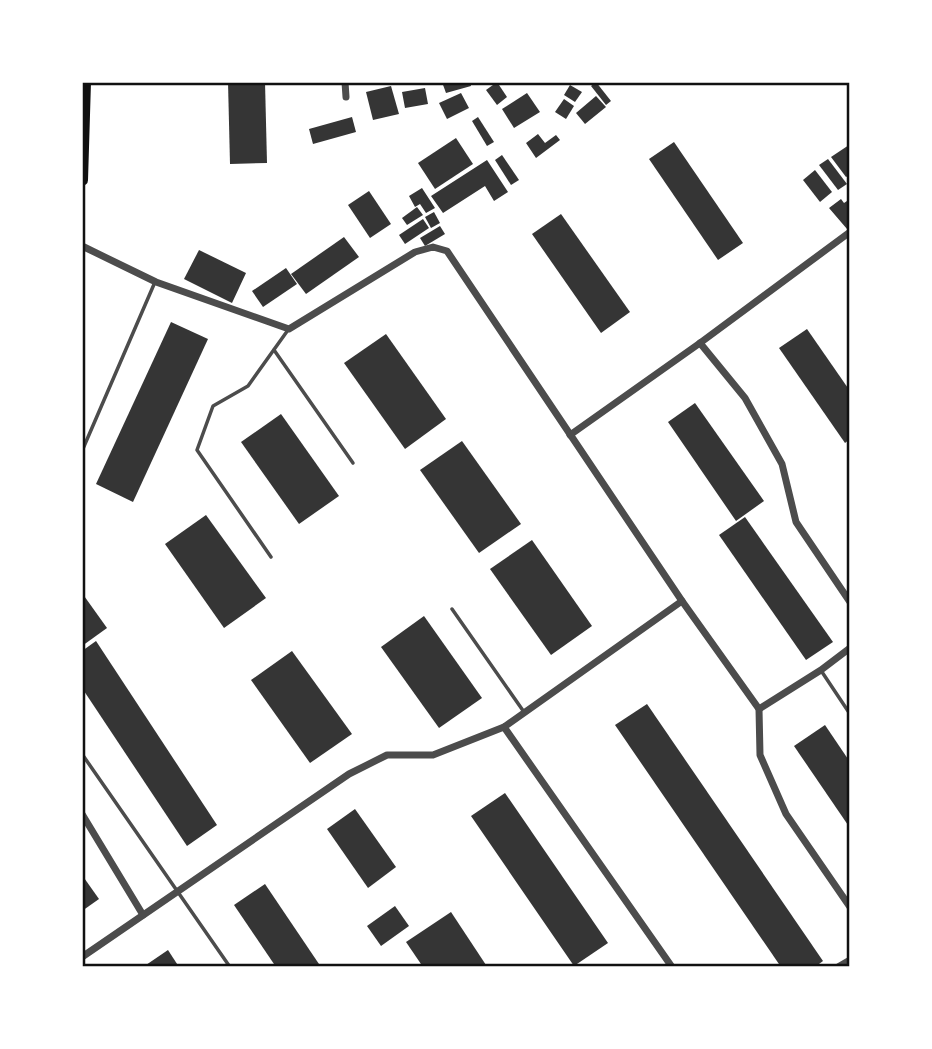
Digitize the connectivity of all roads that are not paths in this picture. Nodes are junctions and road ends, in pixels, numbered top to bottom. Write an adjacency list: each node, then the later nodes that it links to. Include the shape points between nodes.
1 (85, 82): 4 (main road)
2 (345, 82): 3 (street)
3 (346, 97)
4 (82, 180)
5 (850, 232): 9 (street)
6 (82, 246): 7 (street)
7 (156, 282): 8 (street); 12 (lane)
8 (289, 329): 10 (lane); 11 (street, via 415,252 433,247 447,251)
9 (700, 343): 11 (street); 16 (street, via 745,397 782,464 796,522)
10 (274, 350): 13 (lane); 14 (lane, via 248,386 213,406 197,450)
11 (570, 435): 15 (street)
12 (82, 450)
13 (353, 463)
14 (271, 557)
15 (682, 601): 20 (street); 21 (street)
16 (850, 602)
17 (452, 609): 21 (lane)
18 (850, 648): 19 (street)
19 (821, 670): 20 (street); 22 (lane)
20 (760, 709): 27 (street, via 760,755 786,814)
21 (524, 712): 23 (street)
22 (850, 714)
23 (504, 727): 26 (street, via 433,755 387,755 349,774); 32 (street)
24 (82, 754): 26 (lane)
25 (82, 814): 28 (street)
26 (178, 891): 28 (street); 31 (lane)
27 (850, 906)
28 (143, 915): 29 (street)
29 (82, 957)
30 (850, 960): 33 (street)
31 (230, 967)
32 (672, 967)
33 (838, 967)

